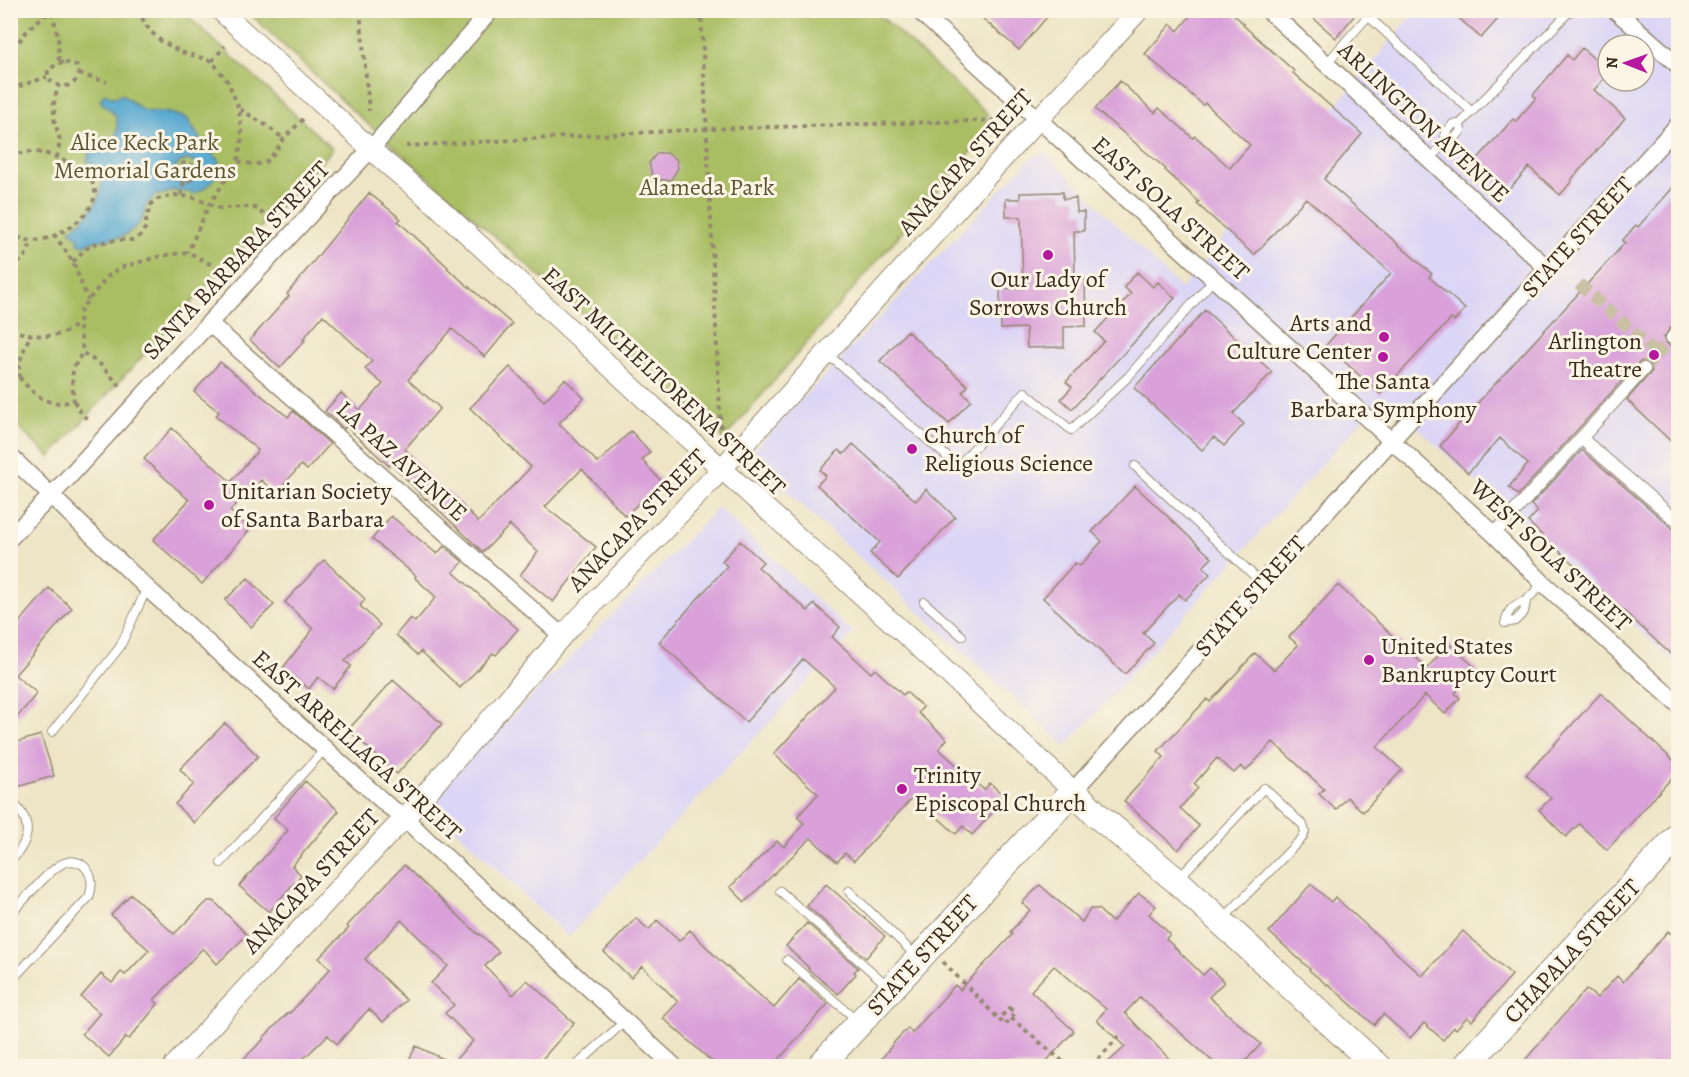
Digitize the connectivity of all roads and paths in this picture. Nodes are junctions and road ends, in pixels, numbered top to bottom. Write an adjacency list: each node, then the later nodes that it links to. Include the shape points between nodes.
1 (41, 10): 13 (path)
2 (138, 10): 16 (path, via 161,41)
3 (220, 10): 35 (street, EAST MICHELTORENA STREET)
4 (360, 10): 26 (path)
5 (492, 10): 35 (street, SANTA BARBARA STREET)
6 (701, 10): 32 (path)
7 (918, 10): 30 (street, EAST SOLA STREET)
8 (1139, 10): 30 (street, ANACAPA STREET)
9 (1268, 10): 18 (street, ARLINGTON AVENUE)
10 (1571, 10): 27 (lane)
11 (1616, 10): 19 (street)
12 (53, 11): 13 (path); 17 (path)
13 (44, 16): 15 (path, via 18,41)
14 (225, 46): 16 (path)
15 (10, 57)
16 (212, 61): 25 (path, via 228,82)
17 (59, 63): 20 (path, via 74,64); 21 (path, via 48,70)
18 (1326, 64): 27 (lane, via 1368,16); 38 (street, ARLINGTON AVENUE)
19 (1678, 65)
20 (79, 74): 22 (path); 23 (path, via 71,85)
21 (47, 77): 23 (path); 24 (path)
22 (107, 82)
23 (57, 86): 37 (path)
24 (10, 89)
25 (239, 109): 33 (path); 39 (path, via 242,138)
26 (369, 111)
27 (1472, 112): 38 (lane, via 1460,124 1461,132 1453,140 1446,140)
28 (303, 119): 33 (path)
29 (1004, 120): 32 (path)
30 (1039, 120): 52 (street, EAST SOLA STREET); 59 (street, ANACAPA STREET)
31 (1678, 124): 50 (street, STATE STREET)
32 (707, 129): 34 (path); 66 (path)
33 (284, 140): 39 (path, via 270,159 252,164)
34 (406, 146)
35 (371, 149): 55 (street, SANTA BARBARA STREET); 71 (street, EAST MICHELTORENA STREET)
36 (10, 156): 37 (path, via 29,152)
37 (57, 158): 45 (path, via 93,182 95,192 79,222)
38 (1430, 160): 50 (street, ARLINGTON AVENUE)
39 (238, 161): 42 (path)
40 (184, 182): 40 (path, via 196,175 189,163 177,170); 41 (path)
41 (181, 194): 42 (path); 48 (path, via 152,203 140,236 94,244)
42 (208, 205): 43 (path, via 251,207); 47 (path)
43 (271, 222)
44 (10, 234): 46 (path)
45 (54, 234): 46 (path); 48 (path)
46 (31, 241): 49 (path, via 26,257)
47 (188, 252): 51 (path); 53 (path, via 120,268)
48 (73, 262): 53 (path)
49 (10, 268)
50 (1548, 269): 68 (street, STATE STREET)
51 (225, 272)
52 (1214, 279): 59 (lane, via 1128,377 1071,430 1025,392 958,466); 68 (street, EAST SOLA STREET)
53 (88, 300): 54 (path, via 81,309)
54 (79, 322): 57 (path, via 63,334); 58 (path)
55 (209, 323): 72 (street, SANTA BARBARA STREET); 81 (street, LA PAZ AVENUE)
56 (10, 331): 57 (path)
57 (31, 334): 61 (path, via 21,359)
58 (83, 353): 63 (path, via 101,365); 64 (path, via 73,367)
59 (826, 353): 71 (street, ANACAPA STREET)
60 (1644, 369): 67 (street)
61 (20, 378): 62 (path); 64 (path, via 41,399 55,403)
62 (10, 380)
63 (120, 387)
64 (74, 401): 65 (path)
65 (89, 421)
66 (721, 434)
67 (1581, 438): 73 (street); 74 (street)
68 (1392, 441): 74 (street, WEST SOLA STREET); 77 (street, STATE STREET)
69 (10, 456): 72 (street, EAST ARRELLAGA STREET)
70 (1135, 466): 77 (lane)
71 (722, 468): 81 (street, ANACAPA STREET); 86 (street, EAST MICHELTORENA STREET)
72 (51, 495): 75 (street, SANTA BARBARA STREET); 78 (street, EAST ARRELLAGA STREET)
73 (1678, 522)
74 (1494, 534): 76 (street, WEST SOLA STREET)
75 (10, 538)
76 (1543, 582): 79 (lane); 83 (street, WEST SOLA STREET)
77 (1262, 583): 86 (street, STATE STREET)
78 (147, 588): 84 (lane, via 120,647); 85 (street, EAST ARRELLAGA STREET)
79 (1526, 601)
80 (924, 602): 82 (lane)
81 (562, 636): 88 (street, ANACAPA STREET)
82 (962, 636)
83 (1678, 704)
84 (52, 732)
85 (325, 749): 88 (street, EAST ARRELLAGA STREET); 91 (lane)
86 (1073, 792): 92 (main road); 97 (main road, STATE STREET)
87 (10, 800): 90 (lane, via 23,814 27,838)
88 (405, 818): 103 (street, EAST ARRELLAGA STREET); 106 (street, ANACAPA STREET)
89 (1678, 836): 113 (main road, CHAPALA STREET)
90 (10, 862)
91 (221, 863)
92 (1177, 881): 96 (main road); 96 (lane, via 1264,788 1303,825 1302,838)
93 (780, 891): 100 (lane)
94 (849, 891): 97 (lane)
95 (10, 915): 99 (lane, via 63,863 83,864 91,875 90,897)
96 (1220, 922): 112 (main road)
97 (924, 952): 100 (main road, STATE STREET); 102 (path)
98 (787, 960): 104 (lane)
99 (10, 982)
100 (891, 988): 104 (main road, STATE STREET)
101 (1011, 1018): 102 (path, via 1005,1025); 102 (path, via 1016,1013 1009,1008); 110 (path)
102 (999, 1019)
103 (625, 1021): 107 (lane); 108 (street, EAST ARRELLAGA STREET)
104 (860, 1022): 109 (main road, STATE STREET)
105 (1120, 1035): 111 (path)
106 (174, 1066)
107 (576, 1066)
108 (674, 1066)
109 (820, 1066)
110 (1068, 1066)
111 (1092, 1066)
112 (1377, 1066)
113 (1466, 1066)

